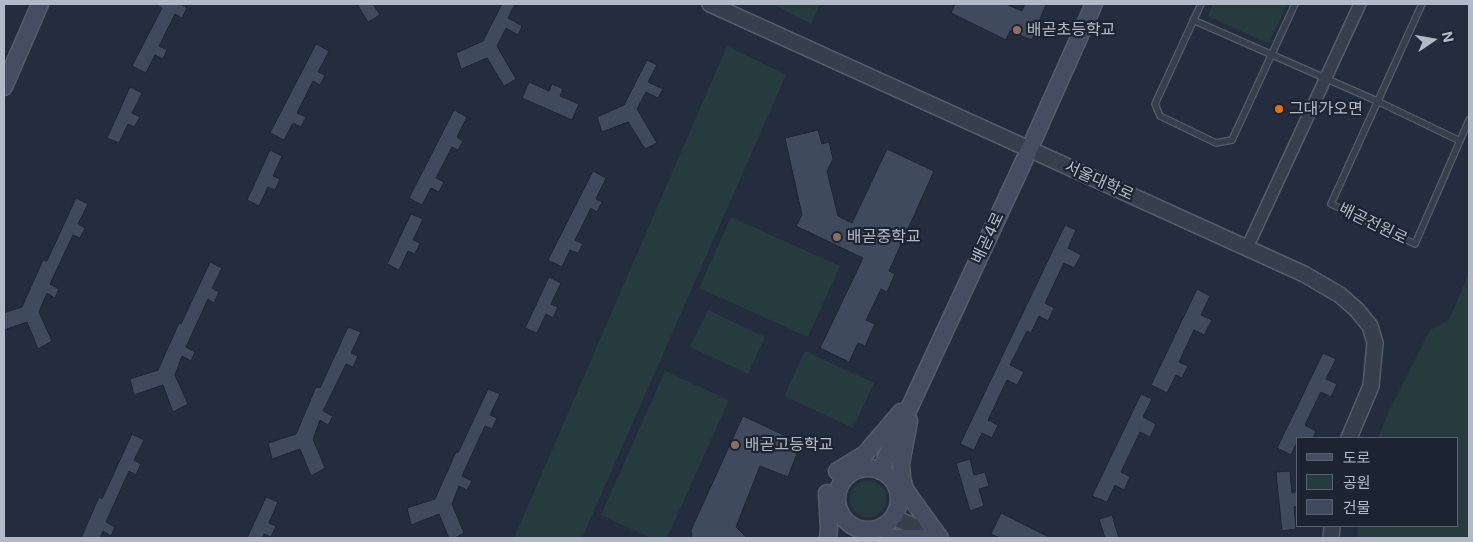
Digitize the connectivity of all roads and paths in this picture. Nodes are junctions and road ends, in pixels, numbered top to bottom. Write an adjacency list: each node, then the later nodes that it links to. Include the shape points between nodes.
1 (40, 4): 11 (main road)
2 (710, 4): 15 (street, 서울대학로)
3 (1094, 4): 15 (main road, 배곧4로)
4 (1201, 4): 8 (lane)
5 (1295, 4): 9 (lane)
6 (1360, 4): 10 (street)
7 (1422, 4): 12 (lane, 배곧전원로)
8 (1193, 20): 9 (lane); 9 (lane, via 1155,104 1160,116 1216,143 1232,140)
9 (1272, 54): 10 (lane)
10 (1325, 79): 12 (lane); 16 (street)
11 (4, 87)
12 (1377, 101): 14 (lane); 14 (lane, 배곧전원로, via 1331,204 1415,244)
13 (1469, 120): 14 (lane, 배곧전원로)
14 (1460, 141)
15 (1029, 150): 16 (street, 서울대학로); 17 (main road, 배곧4로)
16 (1247, 248): 18 (street, 서울대학로, via 1322,284 1357,310 1370,326 1375,343 1371,386)
17 (914, 397): 19 (main road, 배곧4로); 23 (main road, via 865,454 838,471 831,481 826,497); 26 (main road, via 901,464 902,478 905,489)
18 (1349, 437)
19 (880, 471): 20 (main road, via 865,468 846,476 837,495); 21 (main road, via 892,480 896,488 897,508)
20 (841, 515): 22 (main road); 24 (main road)
21 (893, 517): 22 (main road, via 878,529); 26 (street)
22 (862, 534)
23 (828, 538)
24 (839, 538)
25 (888, 538): 26 (main road)
26 (941, 538)

